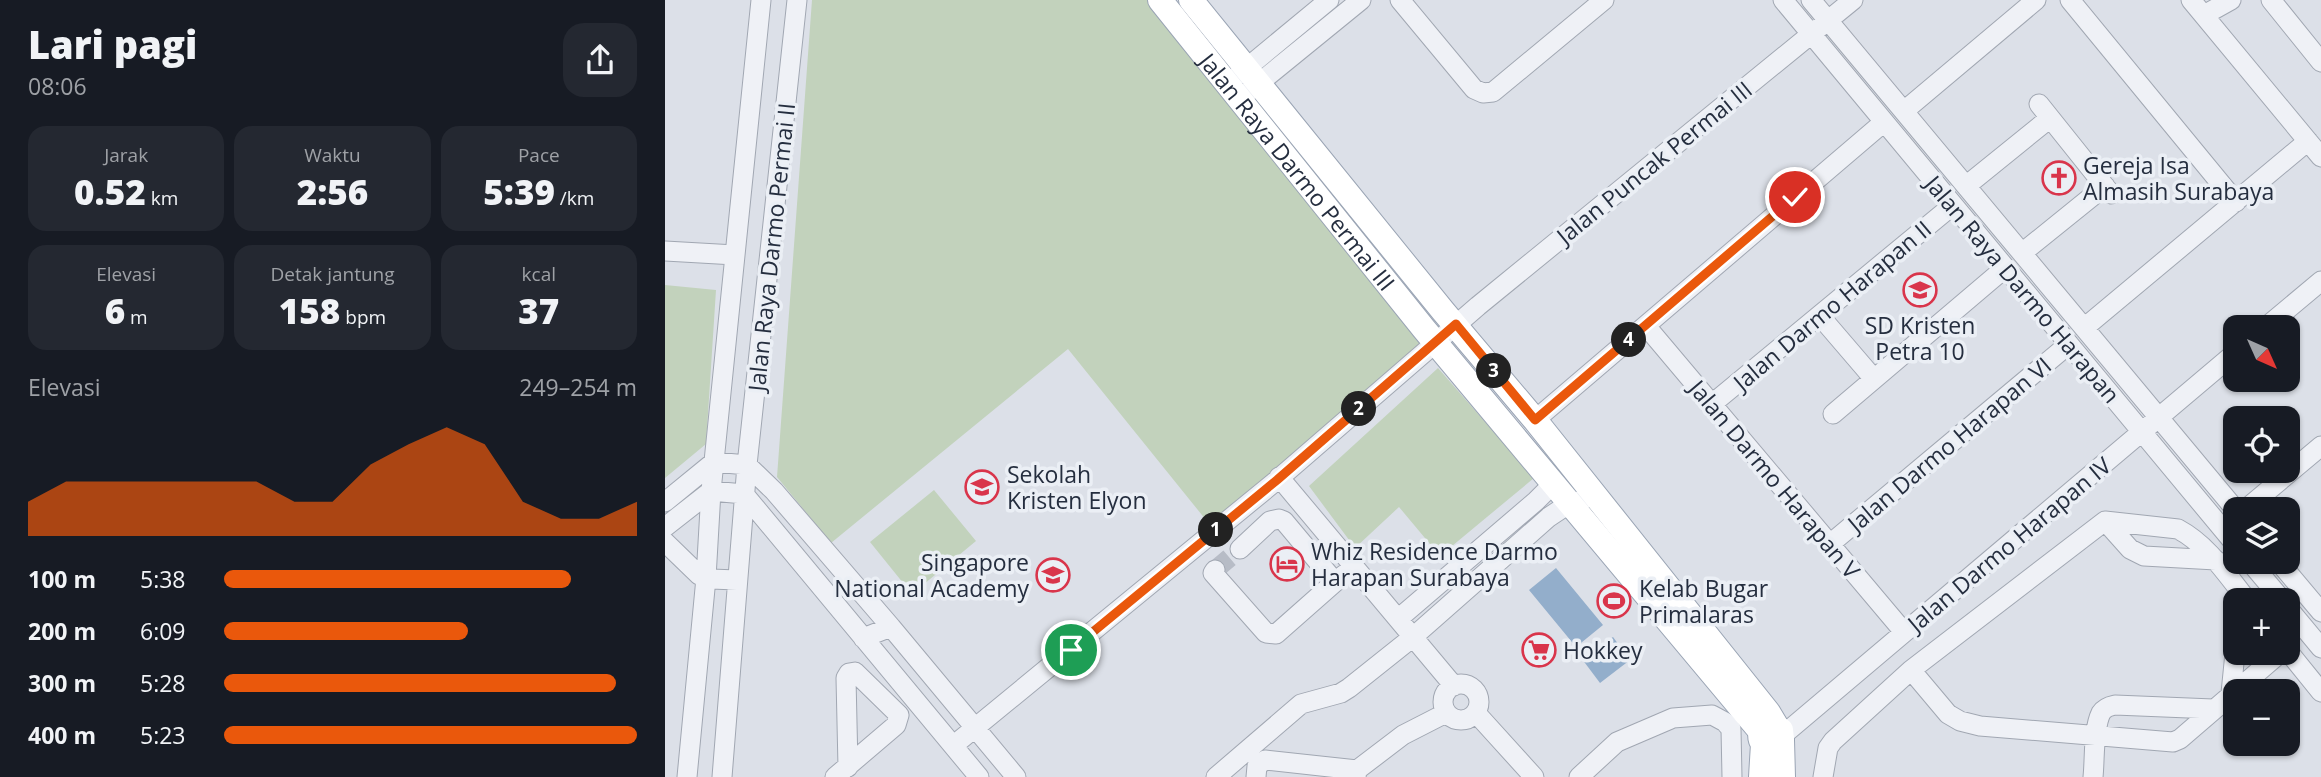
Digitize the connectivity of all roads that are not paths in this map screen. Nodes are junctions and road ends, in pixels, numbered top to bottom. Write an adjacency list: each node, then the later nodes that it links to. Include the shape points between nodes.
1 (761, 0): 31 (street, Jalan Raya Darmo Permai II)
2 (797, 0): 50 (street, Jalan Raya Darmo Permai II)
3 (1160, 0): 22 (main road, Jalan Raya Darmo Permai III)
4 (1191, 0): 22 (main road, Jalan Raya Darmo Permai III)
5 (1329, 0): 22 (street)
6 (1361, 0): 22 (street)
7 (1400, 0): 8 (street, via 1474,89 1483,93 1493,92)
8 (1604, 0)
9 (1783, 0): 18 (street, Jalan Raya Darmo Harapan)
10 (1853, 0): 19 (street, Jalan Puncak Permai III)
11 (2036, 0): 23 (street)
12 (2070, 0): 27 (street)
13 (2191, 0): 17 (street)
14 (2231, 0): 17 (street)
15 (2271, 0): 21 (street)
16 (1815, 1): 18 (street); 19 (street, Jalan Raya Darmo Harapan)
17 (2204, 15): 25 (street)
18 (1798, 18): 20 (street, Jalan Raya Darmo Harapan)
19 (1829, 21): 20 (street, Jalan Puncak Permai III); 23 (street, Jalan Raya Darmo Harapan)
20 (1808, 38): 24 (street, Jalan Raya Darmo Harapan); 36 (street, Jalan Puncak Permai III)
21 (2321, 62)
22 (1243, 84): 36 (main road, Jalan Raya Darmo Permai III); 39 (main road, Jalan Raya Darmo Permai III)
23 (1904, 111): 26 (street, Jalan Raya Darmo Harapan)
24 (1884, 122): 28 (street, Jalan Raya Darmo Harapan); 37 (street)
25 (2315, 149): 27 (street)
26 (1966, 186): 30 (street, Jalan Raya Darmo Harapan); 30 (street, via 2044,111 2108,190)
27 (2236, 202): 38 (street)
28 (1953, 205): 32 (street, Jalan Raya Darmo Harapan); 35 (street, Jalan Darmo Harapan II)
29 (665, 251): 31 (street, Jalan Raya Darmo Permai II)
30 (2022, 253): 38 (street, Jalan Raya Darmo Harapan)
31 (735, 255): 49 (street, Jalan Raya Darmo Permai II)
32 (2005, 268): 40 (street, Jalan Raya Darmo Harapan); 42 (street)
33 (2321, 281): 34 (street)
34 (2280, 315)
35 (1820, 316): 42 (street); 43 (street, Jalan Darmo Harapan II)
36 (1456, 324): 39 (street, Jalan Puncak Permai III); 46 (main road, Jalan Raya Darmo Permai III)
37 (1646, 326): 43 (street, Jalan Darmo Harapan V); 46 (street)
38 (2084, 328): 45 (street, Jalan Raya Darmo Harapan)
39 (1435, 344): 51 (street); 52 (main road, Jalan Raya Darmo Permai III)
40 (2069, 345): 47 (street, Jalan Raya Darmo Harapan); 65 (street, Jalan Darmo Harapan VI)
41 (2223, 363): 45 (street, Jalan Darmo Harapan IV)
42 (1874, 379): 44 (street)
43 (1712, 404): 65 (street, Jalan Darmo Harapan V)
44 (1833, 414)
45 (2159, 418): 47 (street, Jalan Darmo Harapan IV); 56 (street, Jalan Raya Darmo Harapan)
46 (1535, 420): 55 (main road, Jalan Raya Darmo Permai III)
47 (2142, 432): 63 (street, Jalan Raya Darmo Harapan); 83 (street, Jalan Darmo Harapan IV)
48 (2321, 446): 57 (street)
49 (714, 462): 50 (street); 53 (street, Jalan Raya Darmo Permai II); 59 (street)
50 (747, 465): 54 (street, Jalan Raya Darmo Permai II); 82 (street)
51 (1281, 476): 68 (street); 97 (street)
52 (1552, 480): 55 (main road, Jalan Raya Darmo Permai III); 58 (street)
53 (711, 491): 54 (street); 62 (street); 72 (street, Jalan Raya Darmo Permai II)
54 (744, 494): 73 (street, Jalan Raya Darmo Permai II); 85 (street)
55 (1581, 497): 60 (street); 98 (main road)
56 (2225, 497)
57 (2260, 497)
58 (1536, 501): 60 (street); 80 (street)
59 (665, 502)
60 (1549, 517): 84 (street)
61 (2105, 521): 67 (street, via 2178,530); 67 (street, via 2136,554); 89 (street)
62 (665, 527)
63 (2223, 530)
64 (665, 542): 72 (street)
65 (1830, 544): 83 (street, Jalan Darmo Harapan V)
66 (1240, 549): 74 (street, via 1270,521 1279,519)
67 (2216, 560): 75 (street)
68 (1355, 567): 74 (street); 80 (street)
69 (1215, 570): 74 (street, via 1266,633 1276,634)
70 (2260, 574): 76 (street)
71 (2289, 574): 77 (street)
72 (706, 578): 73 (street); 78 (street, Jalan Raya Darmo Permai II)
73 (737, 580): 79 (street, Jalan Raya Darmo Permai II)
74 (1335, 582)
75 (2236, 588)
76 (2272, 588)
77 (2321, 612)
78 (702, 615): 79 (street); 102 (street, Jalan Raya Darmo Permai II)
79 (734, 616): 103 (street, Jalan Raya Darmo Permai II)
80 (1398, 619): 84 (street)
81 (2300, 623): 86 (street)
82 (891, 626): 85 (street); 97 (street)
83 (1904, 632): 98 (street, Jalan Darmo Harapan IV)
84 (1413, 637): 91 (street); 106 (street, via 1341,693 1301,704)
85 (863, 638): 100 (street)
86 (2321, 648)
87 (2265, 665): 90 (street)
88 (2299, 665): 92 (street)
89 (1911, 670): 99 (street, via 1948,714 1960,721); 113 (street, via 1833,741)
90 (2248, 679)
91 (1454, 685): 95 (street, via 1446,692); 96 (street, via 1466,685 1476,692)
92 (2321, 692)
93 (2223, 700): 94 (street)
94 (2213, 709): 99 (street, via 2173,743); 99 (street, via 2115,705 2101,712)
95 (1446, 713): 96 (street, via 1466,720); 101 (street, via 1403,735)
96 (1476, 713): 108 (street)
97 (975, 728): 100 (street); 105 (street)
98 (1773, 736): 111 (main road); 112 (main road)
99 (2096, 736): 114 (street)
100 (954, 745): 104 (street)
101 (1357, 774): 107 (street, via 1265,760 1257,766)
102 (687, 777)
103 (722, 777)
104 (979, 777)
105 (1016, 777)
106 (1216, 777)
107 (1256, 777)
108 (1534, 777)
109 (1579, 777): 110 (street, via 1617,742 1673,718 1712,715 1731,729)
110 (1732, 777)
111 (1761, 777)
112 (1783, 777)
113 (1823, 777)
114 (2094, 777)

